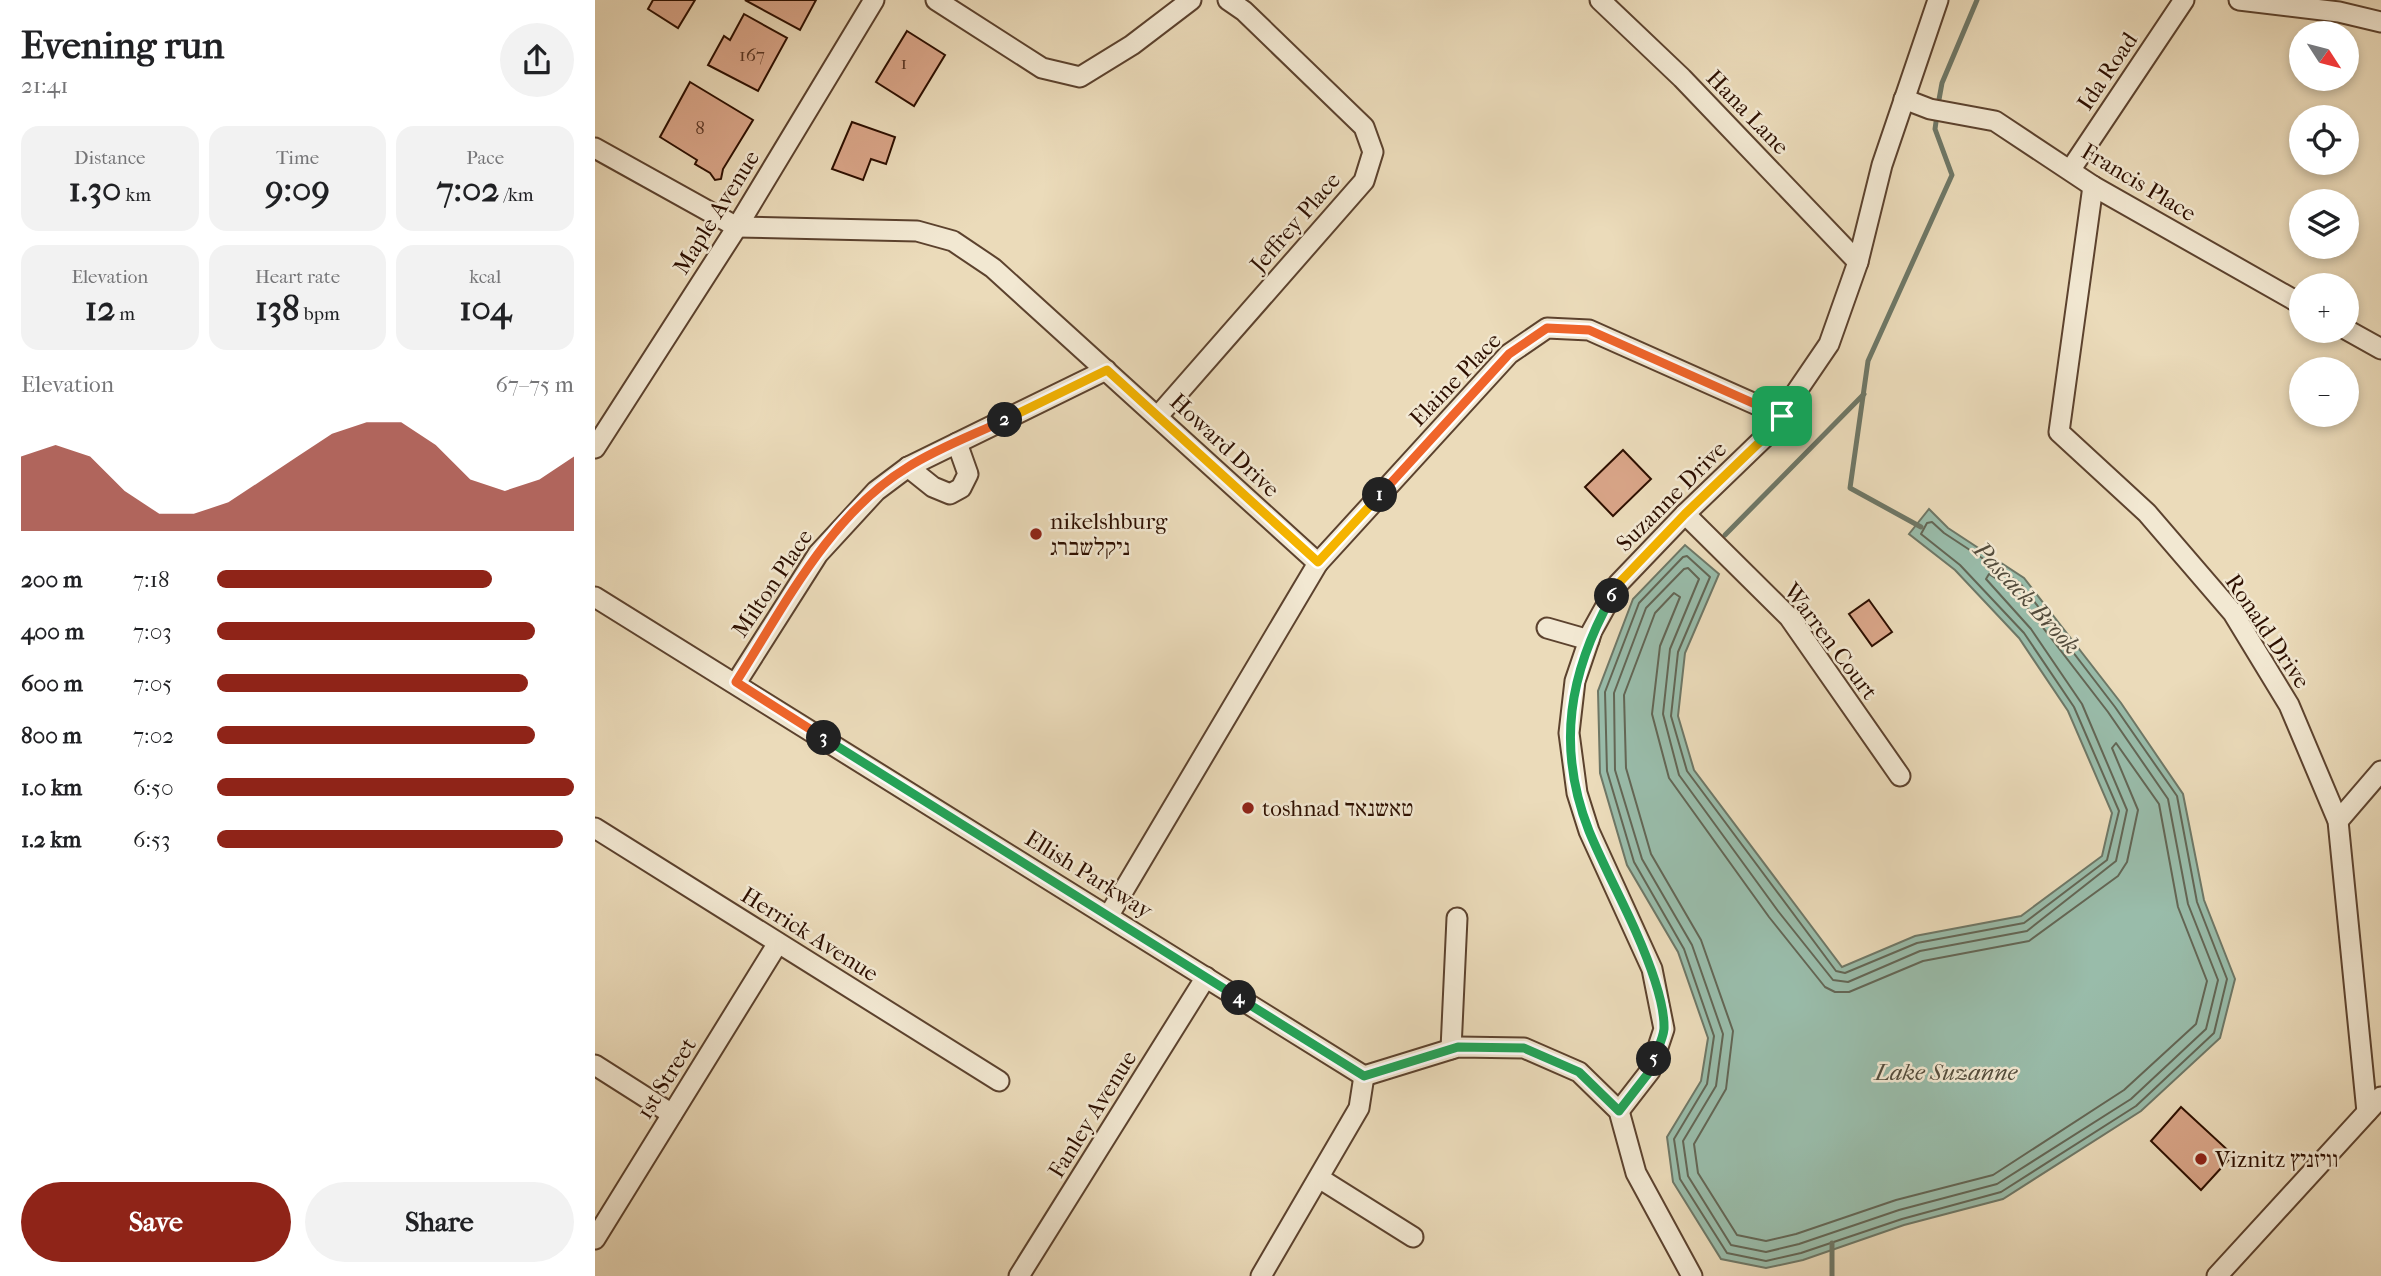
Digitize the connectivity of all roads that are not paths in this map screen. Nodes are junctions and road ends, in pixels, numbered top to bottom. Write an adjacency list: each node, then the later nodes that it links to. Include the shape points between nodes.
1 (874, 0): 14 (street, Maple Avenue)
2 (936, 0): 3 (street, via 1042,68 1080,77 1132,46)
3 (1191, 0)
4 (1228, 0): 20 (street, Jeffrey Place, via 1364,127 1373,152 1364,181)
5 (1600, 0): 15 (street, Hana Lane, via 1682,78)
6 (1938, 0): 10 (street, Suzanne Drive)
7 (2184, 0): 12 (street, Ida Road)
8 (2239, 0): 9 (street)
9 (2381, 22)
10 (1904, 99): 12 (street, Francis Place, via 1994,121); 15 (street, Suzanne Drive)
11 (595, 148): 14 (street)
12 (2071, 169): 13 (street, Francis Place)
13 (2093, 186): 16 (street, Francis Place); 33 (street, Ronald Drive, via 2059,432 2147,513 2233,613 2289,705)
14 (737, 228): 19 (street, Howard Drive, via 917,231 953,241 993,268); 23 (street, Maple Avenue)
15 (1858, 262): 21 (street, Suzanne Drive, via 1829,344)
16 (2289, 297)
17 (2359, 337): 18 (street)
18 (2381, 349)
19 (1107, 370): 20 (street, Howard Drive); 22 (street, Milton Place)
20 (1158, 416): 26 (street, Howard Drive)
21 (1782, 416): 25 (street, Suzanne Drive); 26 (street, Elaine Place, via 1589,330 1547,328 1509,354)
22 (957, 443): 24 (street, Milton Place); 24 (street, via 968,474 961,488 950,494)
23 (595, 448)
24 (908, 467): 30 (street, Milton Place, via 876,491 818,554)
25 (1685, 514): 29 (street, Suzanne Drive, via 1618,584); 32 (street, Warren Court, via 1789,617)
26 (1318, 562): 35 (street)
27 (595, 597): 30 (street, Ellish Parkway)
28 (1547, 628): 29 (street)
29 (1589, 640): 44 (street, Suzanne Drive, via 1575,681 1569,733 1577,793 1589,831 1652,969 1664,1029 1650,1071)
30 (736, 682): 35 (street, Ellish Parkway)
31 (2381, 771): 33 (street)
32 (1900, 776)
33 (2338, 821): 45 (street, Ronald Drive)
34 (595, 828): 37 (street, Herrick Avenue)
35 (1109, 915): 38 (street, Ellish Parkway)
36 (1457, 918): 39 (street)
37 (778, 943): 42 (street, Herrick Avenue); 46 (street, 1st Street)
38 (1206, 977): 41 (street, Ellish Parkway); 50 (street, Fanley Avenue)
39 (1451, 1049): 41 (street); 44 (street, via 1524,1048 1579,1072)
40 (595, 1065): 46 (street)
41 (1364, 1076): 47 (street, via 1359,1108)
42 (999, 1081)
43 (2381, 1097): 45 (street)
44 (1619, 1111): 52 (street, via 1636,1173)
45 (2367, 1112): 53 (street)
46 (672, 1114): 49 (street, 1st Street)
47 (1319, 1178): 48 (street); 51 (street)
48 (1413, 1237)
49 (595, 1239)
50 (1019, 1276)
51 (1261, 1276)
52 (1692, 1276)
53 (2217, 1276)

